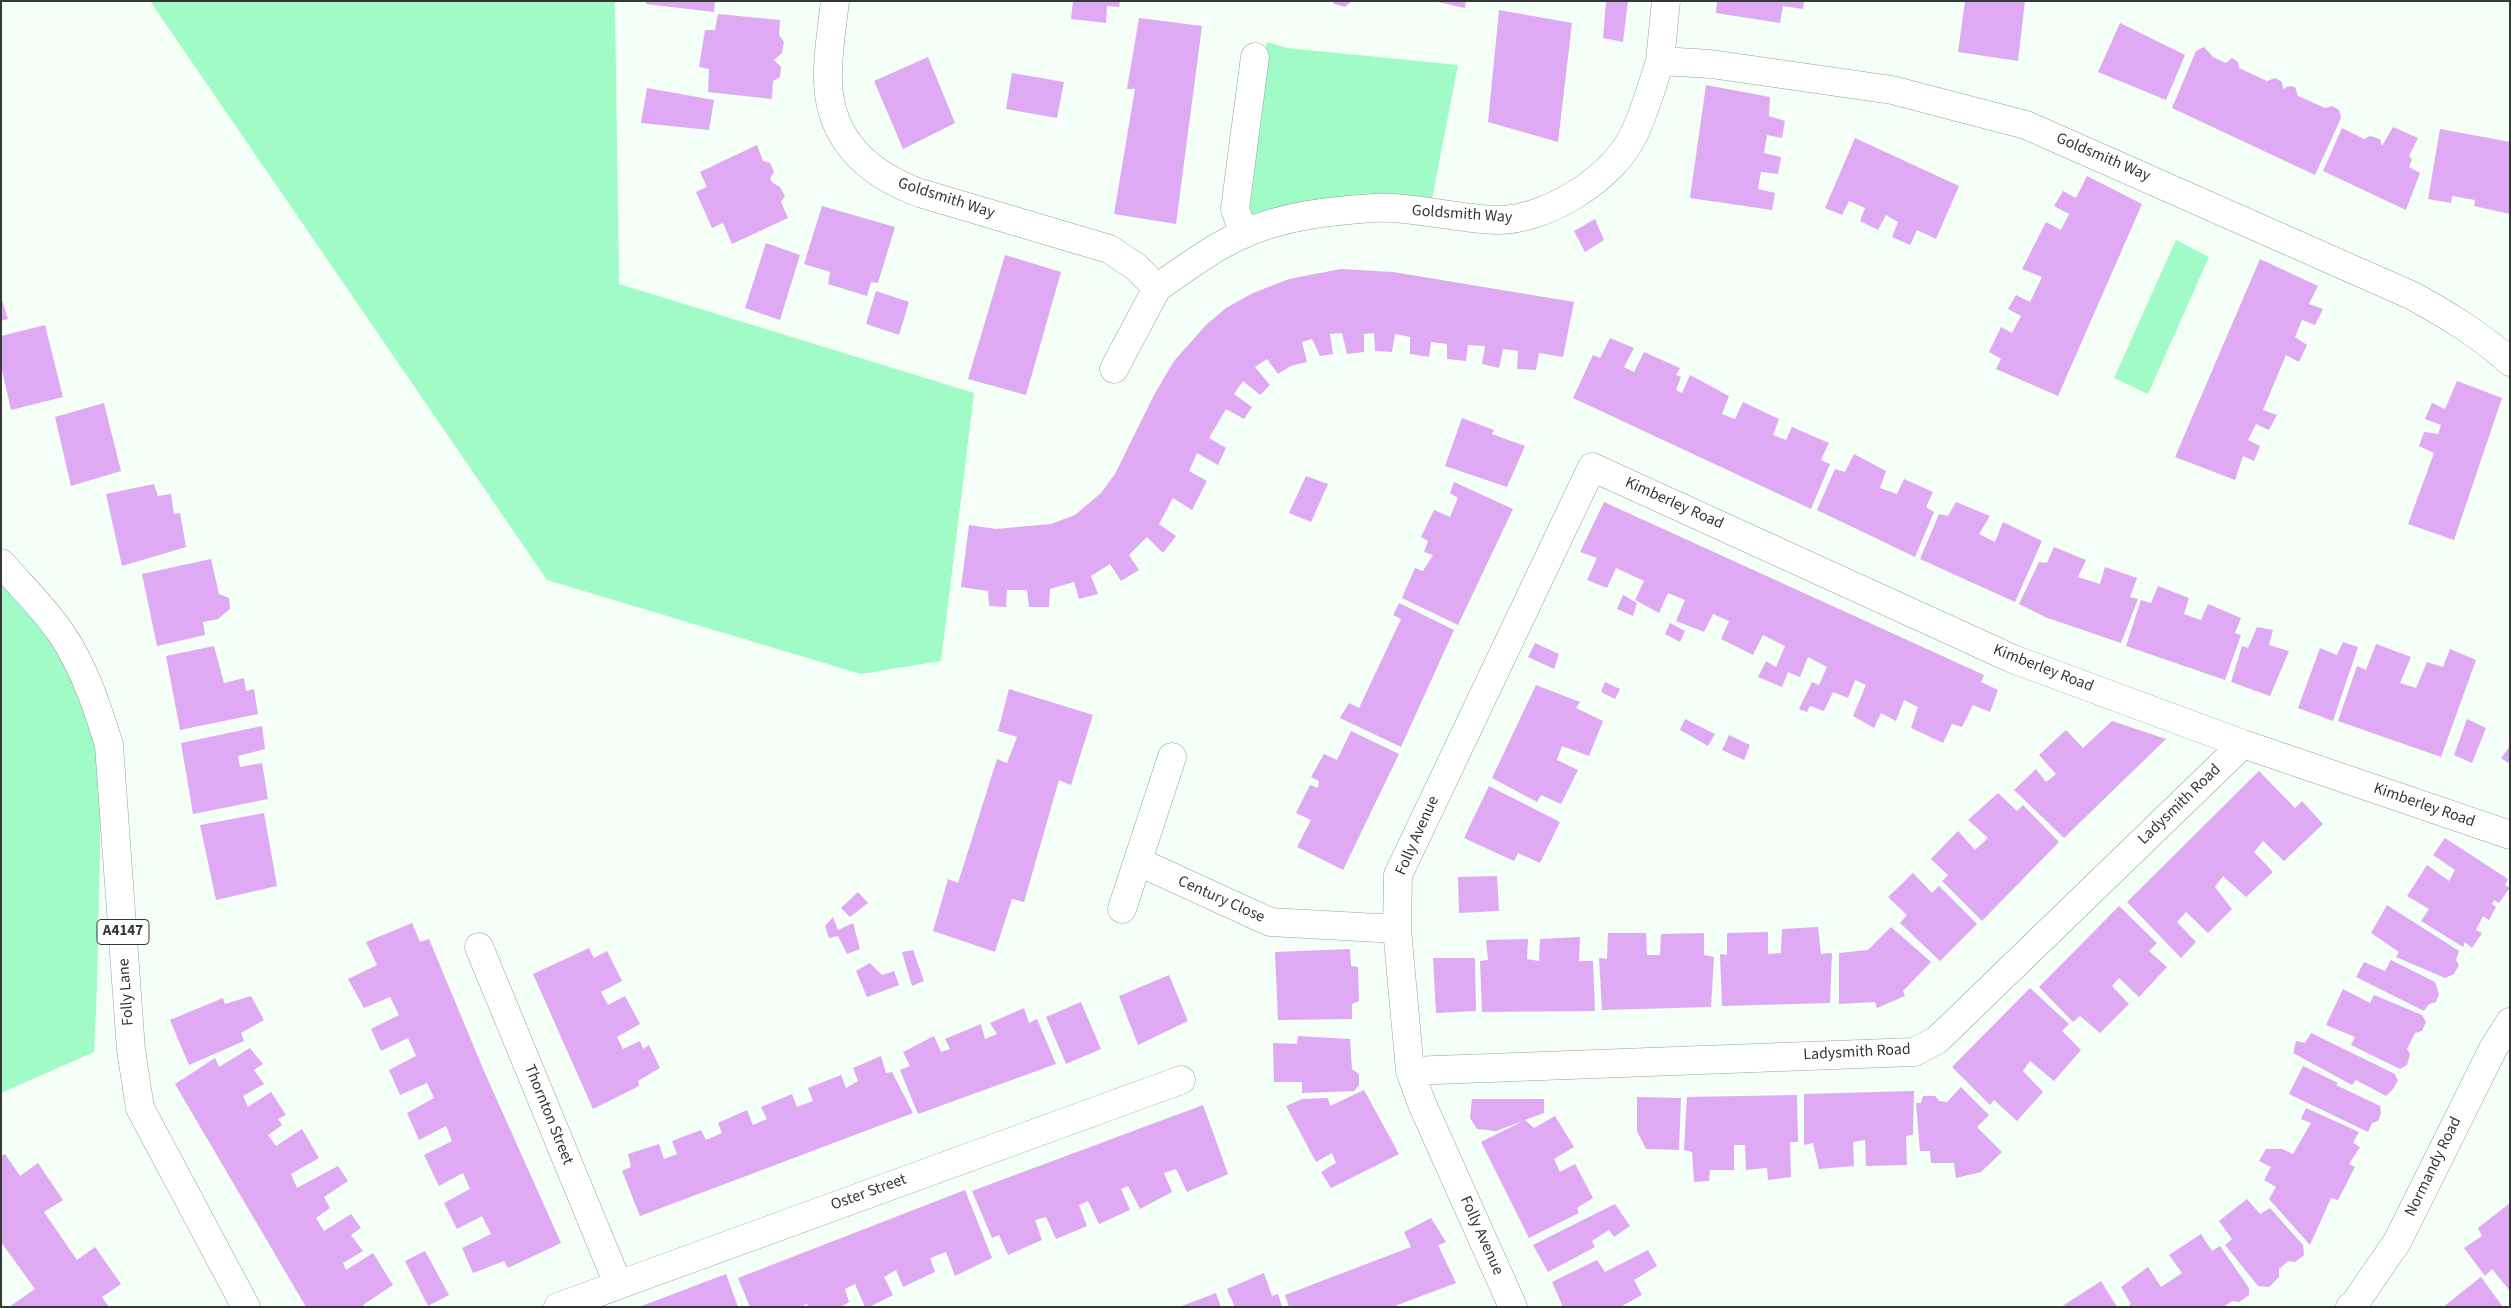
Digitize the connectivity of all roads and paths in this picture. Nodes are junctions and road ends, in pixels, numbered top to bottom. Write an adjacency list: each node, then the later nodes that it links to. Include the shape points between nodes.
1 (835, 1): 6 (street, Goldsmith Way, via 828,82 832,107 840,130 853,151 874,172 894,184 920,193 1108,249 1136,267)
2 (1666, 1): 4 (street, Goldsmith Way)
3 (1255, 57): 5 (street, via 1235,209)
4 (1660, 61): 5 (street, Goldsmith Way, via 1632,138 1614,163 1579,191 1526,218 1497,220 1375,208 1290,218); 7 (street, Goldsmith Way, via 1711,64 1892,90 2026,125 2413,296 2452,318)
5 (1244, 234): 6 (street, Goldsmith Way)
6 (1157, 288): 8 (street, Goldsmith Way)
7 (2510, 362)
8 (1114, 369)
9 (1592, 467): 11 (street, Kimberley Road, via 2014,659); 16 (street, Folly Avenue, via 1398,875)
10 (1, 562): 22 (street, Folly Lane / A4147, via 60,632 97,703 109,745 131,1050 140,1108)
11 (2243, 744): 13 (street, Kimberley Road); 19 (street, Ladysmith Road, via 1937,1040 1914,1052)
12 (1172, 757): 14 (street)
13 (2510, 836)
14 (1139, 862): 15 (street); 16 (street, Century Close, via 1270,922)
15 (1122, 909)
16 (1397, 929): 19 (street, Folly Avenue)
17 (479, 947): 21 (street, Thornton Street)
18 (2510, 1022): 25 (street, Normandy Road, via 2493,1049 2397,1242)
19 (1410, 1071): 24 (street, Folly Avenue)
20 (1181, 1080): 21 (street, Oster Street)
21 (618, 1284): 23 (street, Oster Street)
22 (246, 1307)
23 (558, 1307)
24 (1513, 1307)
25 (2350, 1307)

